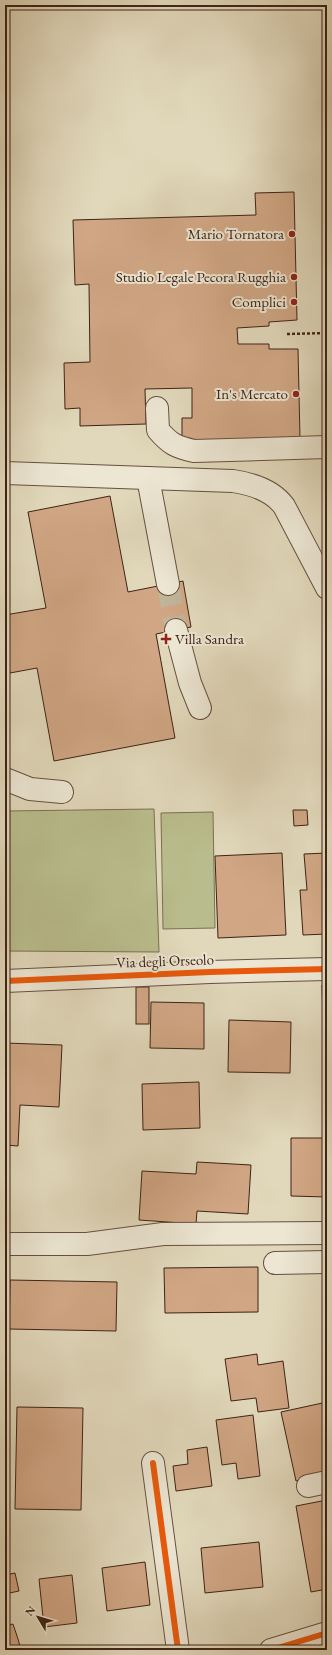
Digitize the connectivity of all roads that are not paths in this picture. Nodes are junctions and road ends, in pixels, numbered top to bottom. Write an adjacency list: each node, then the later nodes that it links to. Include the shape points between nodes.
1 (157, 408): 2 (street, via 158,430 179,448 194,451)
2 (327, 447)
3 (5, 473): 4 (street)
4 (148, 478): 5 (street); 6 (street, via 233,481 255,485 268,491 289,513)
5 (168, 584)
6 (327, 588)
7 (176, 630): 8 (street, via 190,683)
8 (200, 708)
9 (5, 779): 10 (street, via 30,789)
10 (62, 792)
11 (327, 969): 12 (street, Via degli Orseolo)
12 (5, 981)
13 (327, 1233): 14 (street, via 163,1234 93,1244)
14 (5, 1244)
15 (327, 1262): 16 (street)
16 (275, 1263)
17 (153, 1463): 19 (street)
18 (327, 1633): 20 (street)
19 (178, 1650)
20 (271, 1650)

